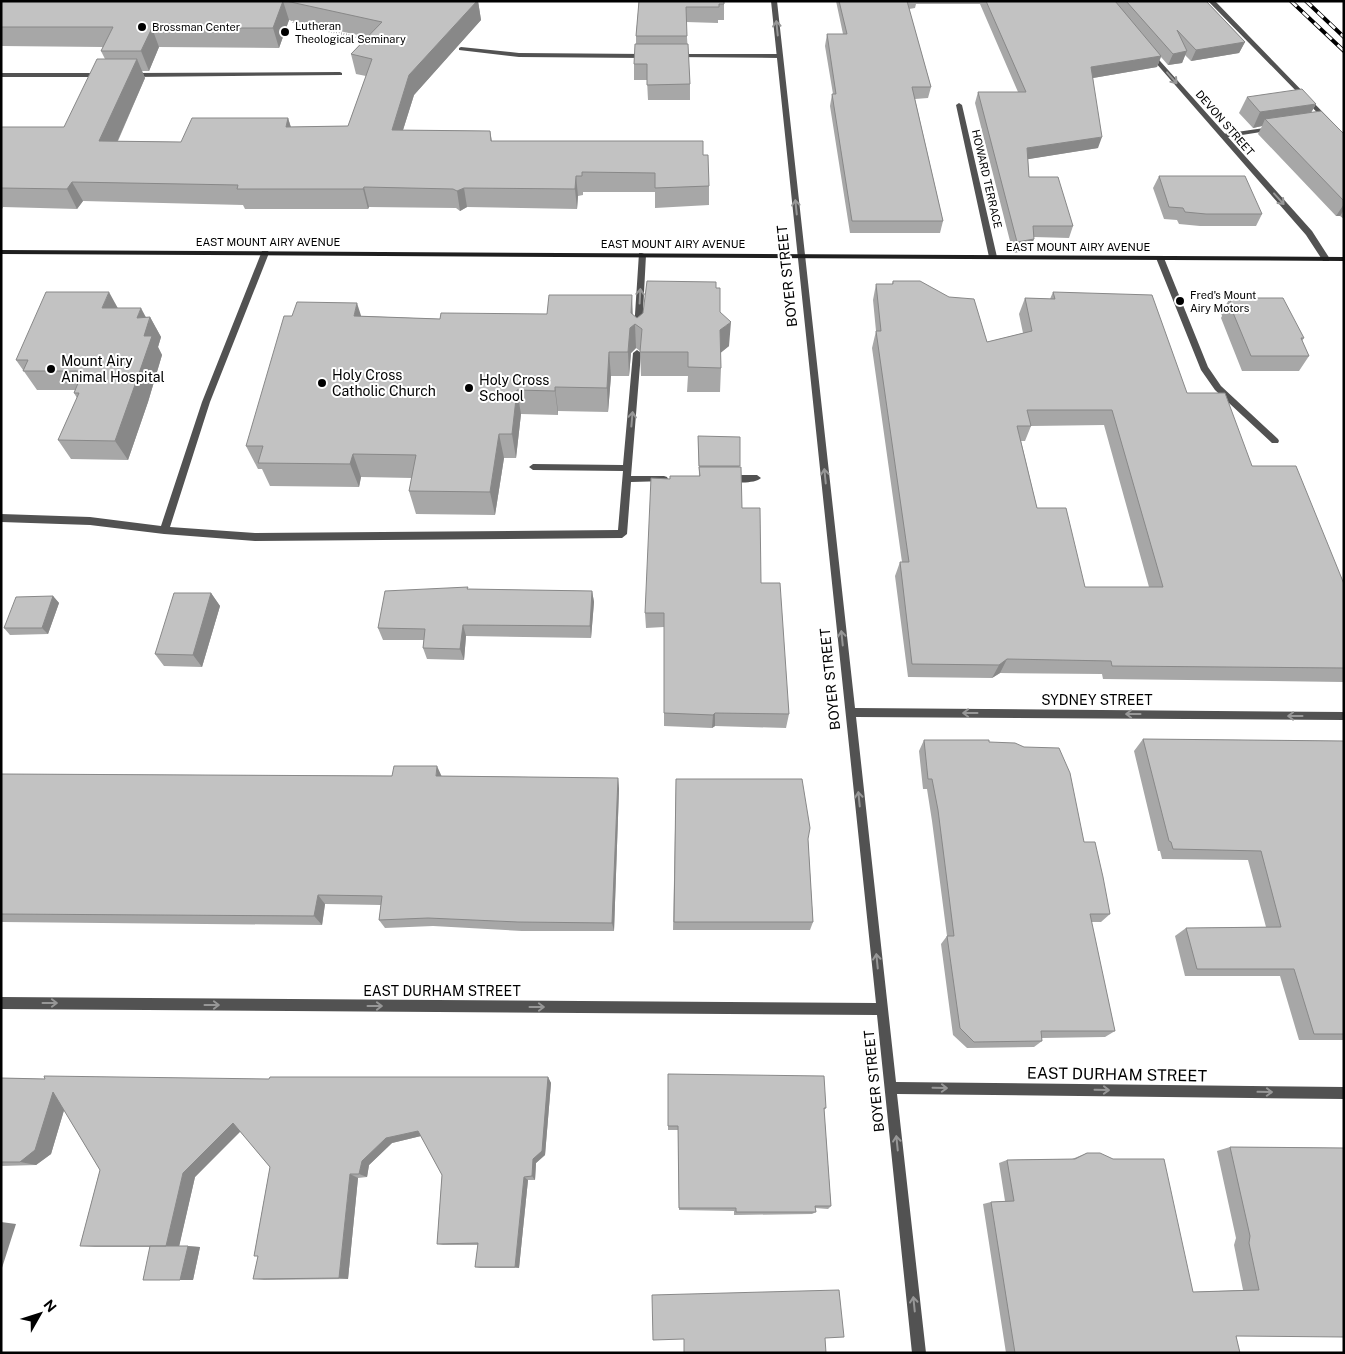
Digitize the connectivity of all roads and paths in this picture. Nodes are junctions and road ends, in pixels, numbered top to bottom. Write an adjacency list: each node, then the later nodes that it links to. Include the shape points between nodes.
1 (774, 1): 9 (street, BOYER STREET, one-way to 1)
2 (1211, 1): 15 (street)
3 (285, 14): 4 (path, via 295,24 358,37)
4 (367, 30)
5 (1144, 46): 18 (street, DEVON STREET, one-way to 18)
6 (462, 49): 7 (street, via 519,55)
7 (658, 56)
8 (668, 56): 9 (street)
9 (780, 56): 23 (street, BOYER STREET, one-way to 9)
10 (340, 74): 13 (street)
11 (1, 75): 12 (street)
12 (111, 75)
13 (121, 75)
14 (959, 106): 24 (street, HOWARD TERRACE)
15 (1326, 120): 16 (street); 19 (street)
16 (1317, 122)
17 (1278, 128): 18 (street)
18 (1223, 136): 26 (street, DEVON STREET, one-way to 26, via 1309,233)
19 (1344, 138)
20 (1, 252): 21 (main road, EAST MOUNT AIRY AVENUE)
21 (265, 253): 22 (main road, EAST MOUNT AIRY AVENUE); 38 (street, via 206,402)
22 (642, 255): 23 (main road, EAST MOUNT AIRY AVENUE); 28 (street, one-way to 22)
23 (801, 255): 24 (main road, EAST MOUNT AIRY AVENUE); 39 (street, BOYER STREET, one-way to 23)
24 (993, 257): 25 (main road, EAST MOUNT AIRY AVENUE)
25 (1160, 258): 26 (main road, EAST MOUNT AIRY AVENUE); 30 (street, via 1204,368 1218,388)
26 (1326, 259): 27 (main road, EAST MOUNT AIRY AVENUE)
27 (1344, 259)
28 (638, 338)
29 (637, 353): 32 (street, one-way to 29)
30 (1275, 441)
31 (533, 467): 32 (street)
32 (628, 468): 35 (street)
33 (720, 478): 34 (street)
34 (757, 478)
35 (627, 479): 36 (street); 38 (street, via 622,534 255,537)
36 (674, 479)
37 (1, 518): 38 (street, via 90,521)
38 (164, 530)
39 (850, 712): 40 (street, SYDNEY STREET, one-way to 39); 42 (street, BOYER STREET, one-way to 39)
40 (1344, 716)
41 (1, 1003): 42 (street, EAST DURHAM STREET, one-way to 42)
42 (883, 1009): 43 (street, BOYER STREET)
43 (891, 1088): 44 (street, EAST DURHAM STREET, one-way to 44); 45 (street, BOYER STREET, one-way to 43)
44 (1344, 1093)
45 (919, 1353)

